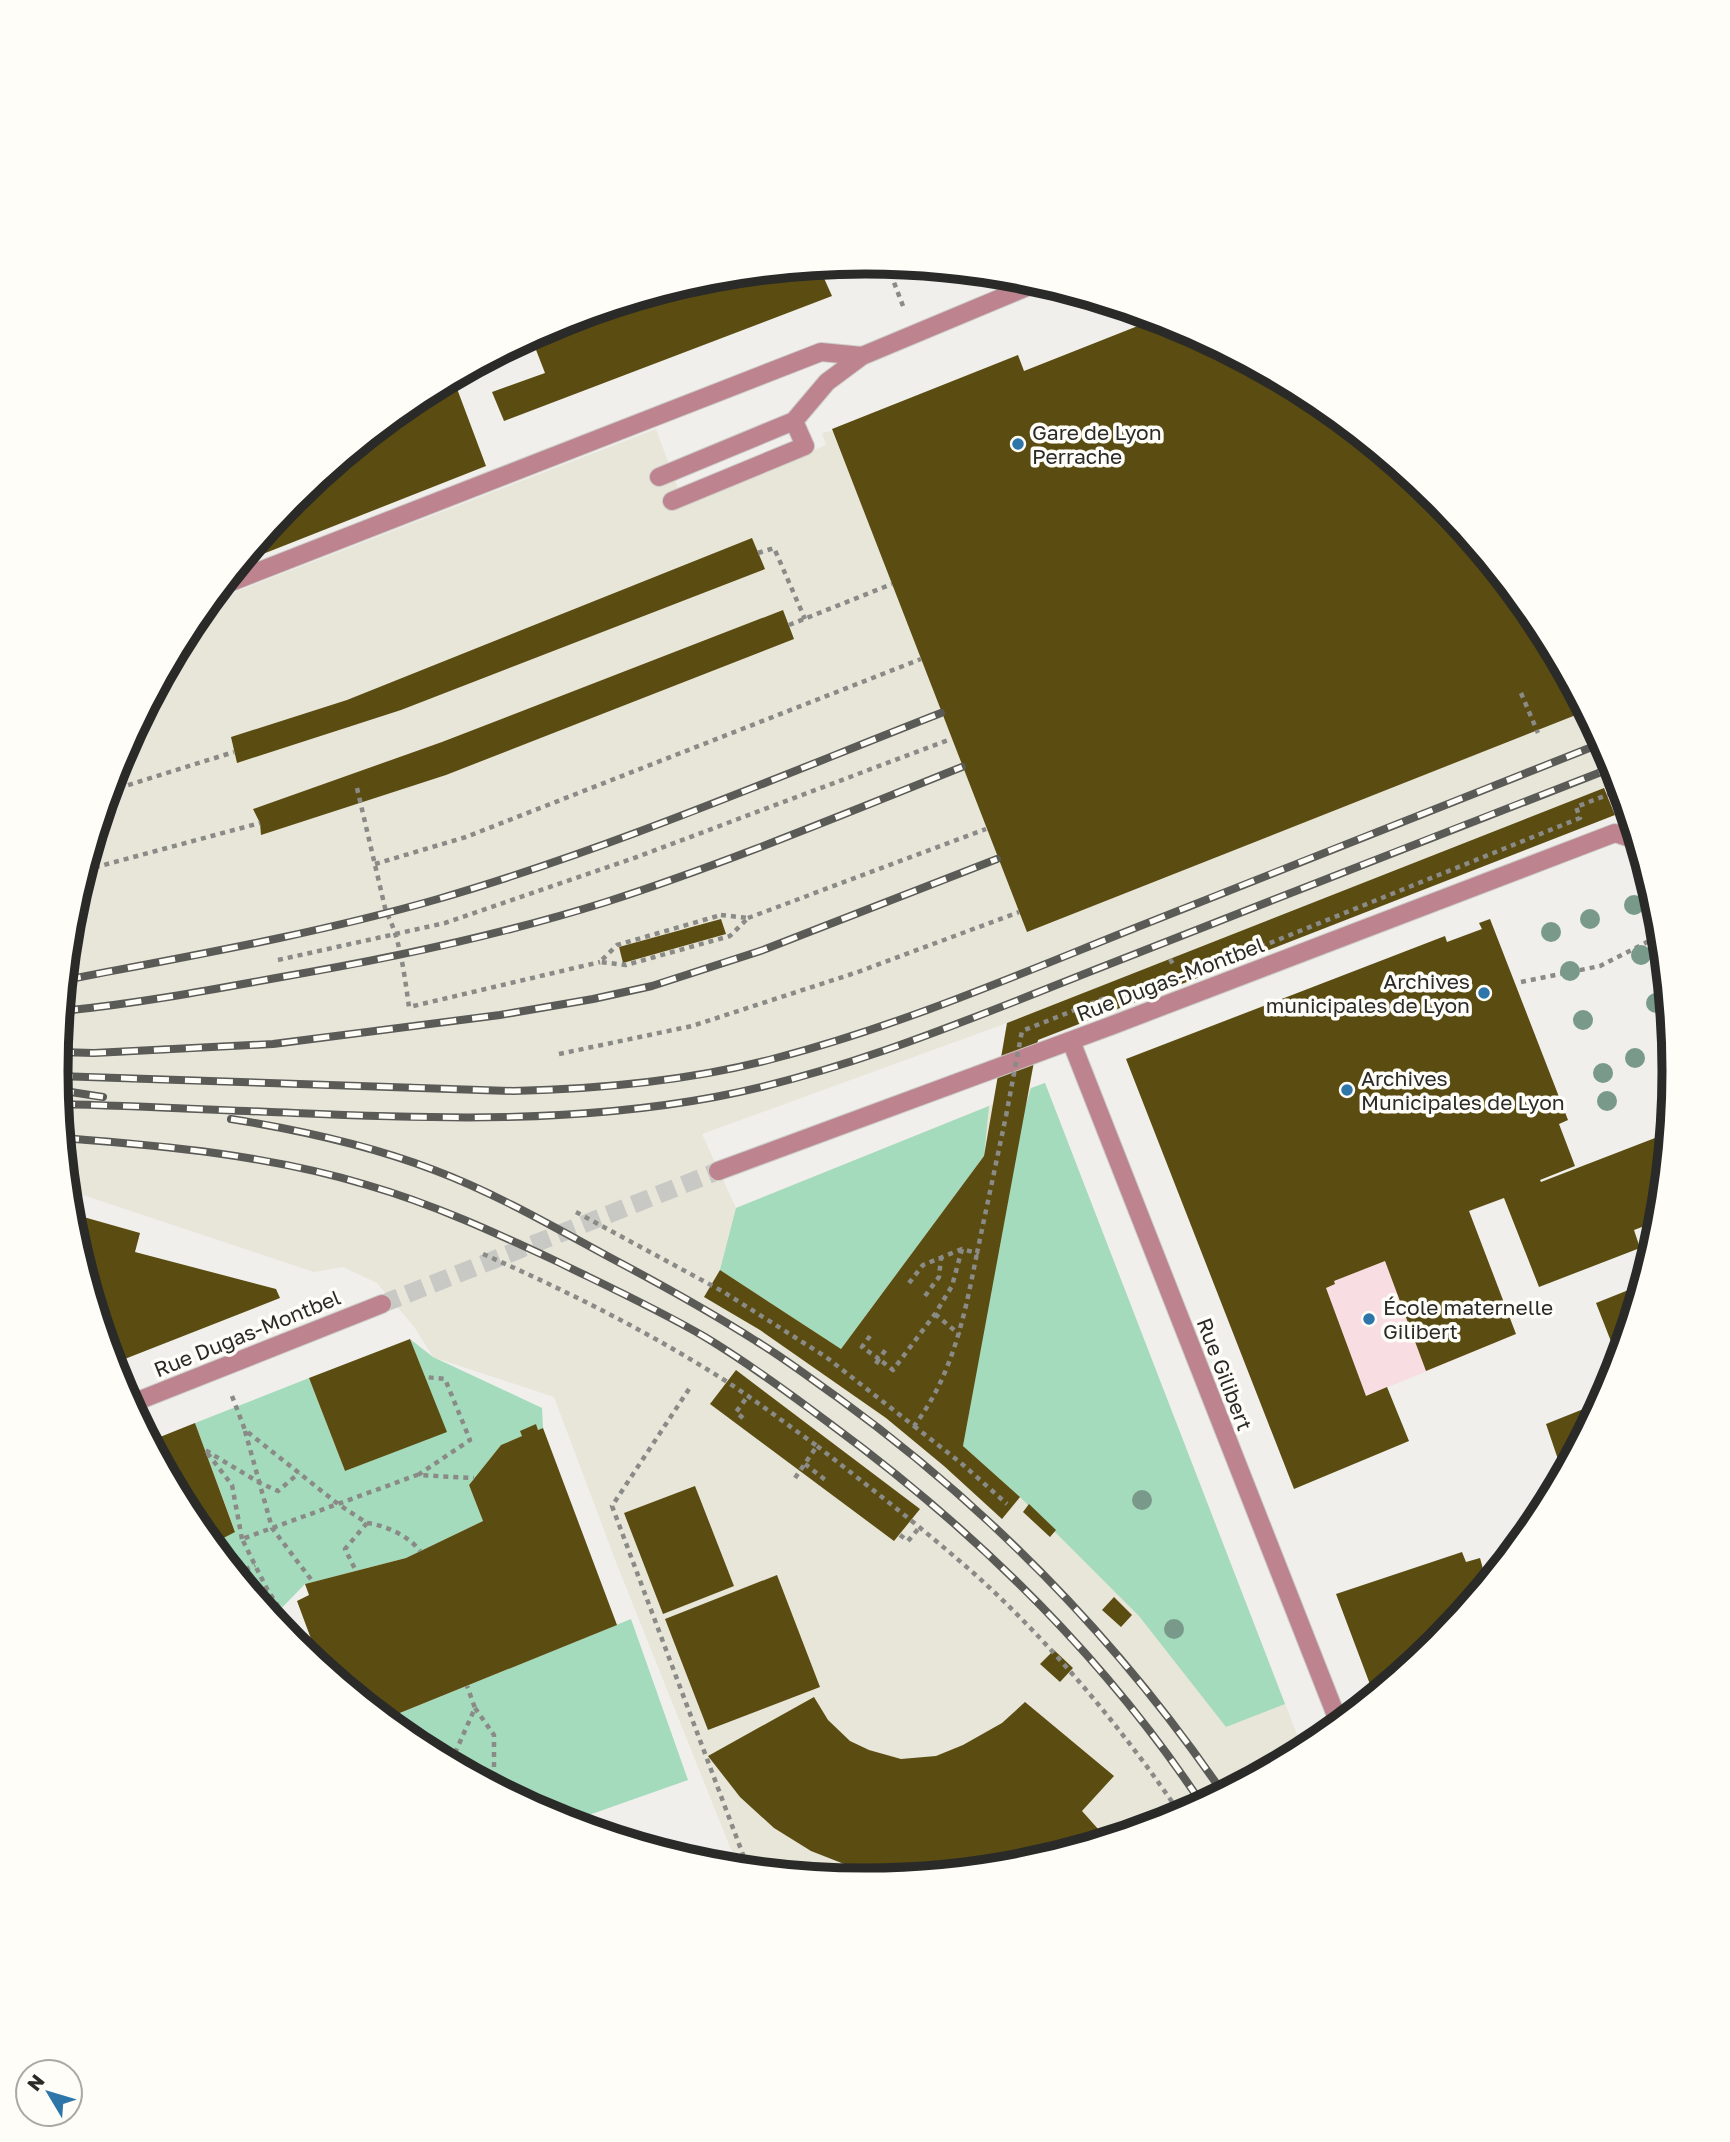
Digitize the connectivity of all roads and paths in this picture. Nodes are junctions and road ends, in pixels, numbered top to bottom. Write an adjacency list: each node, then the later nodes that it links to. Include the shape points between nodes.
1 (1020, 290): 2 (street)
2 (862, 356): 3 (street, via 827,382); 7 (street, via 821,352)
3 (794, 422): 4 (street); 5 (street, via 804,446)
4 (659, 477)
5 (671, 501)
6 (758, 553): 9 (path, via 774,548)
7 (239, 579)
8 (892, 583): 9 (path)
9 (805, 618): 10 (path)
10 (789, 625)
11 (921, 660): 22 (path, via 466,837)
12 (1521, 693): 13 (path)
13 (1538, 733)
14 (951, 739): 26 (path, via 637,857 444,923)
15 (234, 752): 16 (path)
16 (121, 787)
17 (357, 789): 22 (path)
18 (1611, 794): 38 (path, bridge, via 1576,807 1580,818 1109,1008 1105,998 1022,1031)
19 (260, 822): 23 (path)
20 (986, 829): 25 (path)
21 (1626, 837): 33 (street, Rue Dugas-Montbel, via 1615,833)
22 (375, 864): 26 (path)
23 (94, 867)
24 (1019, 912): 34 (path, via 858,972 692,1026)
25 (748, 918): 30 (path, via 721,915 617,945); 30 (path, via 730,936 626,965)
26 (396, 934): 29 (path); 30 (path, via 409,1007)
27 (1650, 940): 32 (path, via 1600,966)
28 (1170, 959): 31 (path)
29 (278, 960)
30 (600, 962)
31 (1174, 966)
32 (1521, 982)
33 (1071, 1041): 35 (street, Rue Dugas-Montbel); 82 (street, Rue Gilibert)
34 (559, 1054)
35 (718, 1171)
36 (576, 1212): 55 (path, via 722,1291 826,1357)
37 (962, 1249): 38 (path); 40 (path); 44 (path, via 952,1286)
38 (977, 1253): 45 (path)
39 (483, 1254): 52 (path, via 619,1319)
40 (941, 1258): 41 (path, via 923,1265); 42 (path, via 939,1277)
41 (909, 1283)
42 (925, 1296)
43 (382, 1304): 49 (street, Rue Dugas-Montbel)
44 (934, 1314): 45 (path); 48 (path, via 893,1370)
45 (960, 1335): 55 (path, via 937,1392)
46 (870, 1336): 48 (path, via 862,1347)
47 (887, 1348): 48 (path)
48 (878, 1362)
49 (222, 1368): 53 (street, Rue Dugas-Montbel); 56 (path)
50 (425, 1377): 60 (path, via 445,1379 470,1440)
51 (689, 1389): 86 (path, via 612,1506)
52 (748, 1396): 54 (path, via 736,1412); 57 (path)
53 (140, 1400)
54 (743, 1418)
55 (914, 1426): 66 (path)
56 (245, 1430): 59 (path); 64 (path)
57 (817, 1446): 62 (path); 69 (path)
58 (805, 1464): 63 (path)
59 (299, 1473): 64 (path, via 278,1491); 65 (path)
60 (417, 1475): 61 (path); 65 (path)
61 (474, 1478)
62 (795, 1478)
63 (828, 1482)
64 (260, 1483): 68 (path); 71 (path, via 205,1450 232,1485)
65 (338, 1504): 67 (path); 68 (path)
66 (1007, 1504)
67 (367, 1523): 72 (path, via 382,1525); 75 (path, via 345,1549)
68 (272, 1528): 71 (path); 76 (path)
69 (919, 1528): 70 (path, via 908,1541); 85 (path, via 1039,1639 1133,1749)
70 (900, 1535)
71 (242, 1539): 73 (path)
72 (420, 1551)
73 (255, 1565): 74 (path); 77 (path)
74 (245, 1570)
75 (356, 1571)
76 (313, 1582)
77 (267, 1588): 78 (path); 79 (path)
78 (263, 1592)
79 (284, 1615)
80 (467, 1686): 81 (path)
81 (475, 1708): 83 (path); 84 (path, via 494,1735)
82 (1335, 1714)
83 (455, 1753)
84 (492, 1775)
85 (1174, 1805)
86 (744, 1858)

